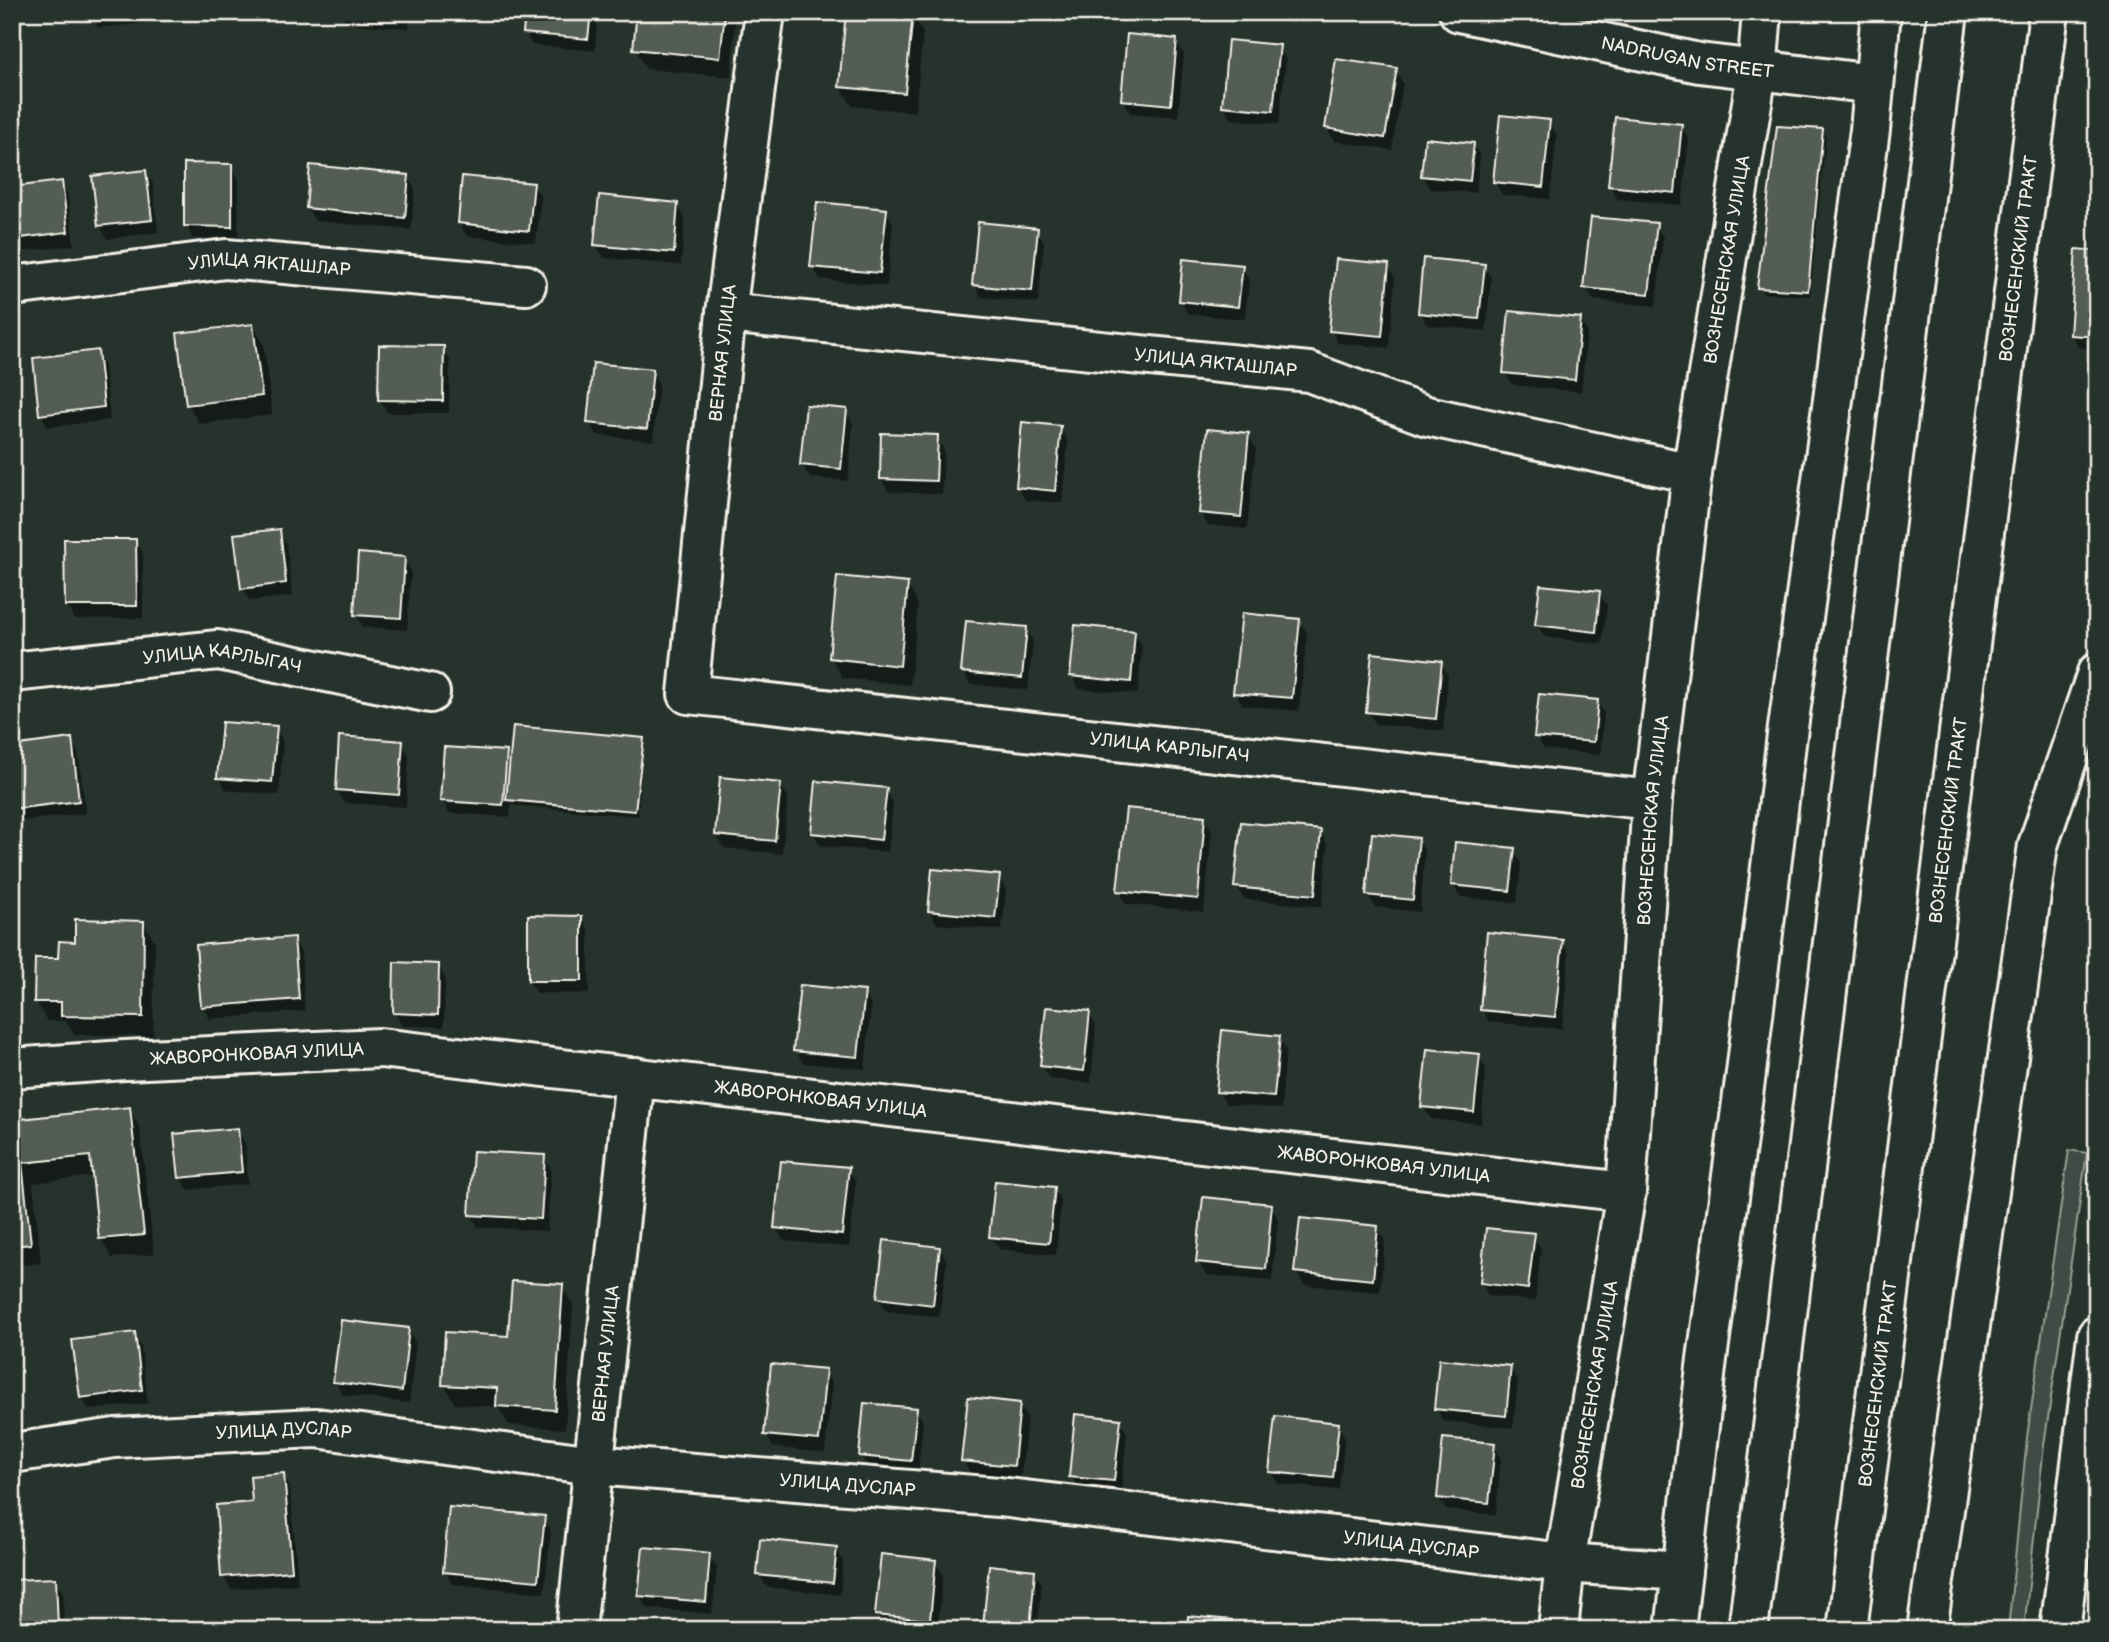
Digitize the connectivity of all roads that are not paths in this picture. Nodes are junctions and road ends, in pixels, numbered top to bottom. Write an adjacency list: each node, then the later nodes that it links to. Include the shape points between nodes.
1 (765, 12): 11 (street, ВЕРНАЯ УЛИЦА)
2 (1459, 12): 7 (street, NADRUGAN STREET)
3 (1762, 12): 7 (street, ВОЗНЕСЕНСКАЯ УЛИЦА)
4 (1881, 12): 8 (street)
5 (1948, 12): 29 (street)
6 (2049, 12): 30 (street, ВОЗНЕСЕНСКИЙ ТРАКТ)
7 (1758, 72): 8 (street, NADRUGAN STREET); 12 (street, ВОЗНЕСЕНСКАЯ УЛИЦА)
8 (1874, 84): 25 (street)
9 (526, 285): 10 (street, УЛИЦА ЯКТАШЛАР, via 226,259)
10 (12, 286)
11 (726, 313): 12 (street, УЛИЦА ЯКТАШЛАР, via 1309,372 1427,416); 16 (street, ВЕРНАЯ УЛИЦА)
12 (1692, 473): 17 (street, ВОЗНЕСЕНСКАЯ УЛИЦА)
13 (12, 672): 15 (street, УЛИЦА КАРЛЫГАЧ, via 218,650)
14 (2097, 673): 31 (street, via 2038,845)
15 (430, 692)
16 (688, 694): 17 (street, УЛИЦА КАРЛЫГАЧ)
17 (1652, 800): 20 (street, ВОЗНЕСЕНСКАЯ УЛИЦА)
18 (12, 1068): 19 (street, ЖАВОРОНКОВАЯ УЛИЦА, via 380,1048)
19 (635, 1077): 20 (street, ЖАВОРОНКОВАЯ УЛИЦА); 23 (street, ВЕРНАЯ УЛИЦА)
20 (1626, 1192): 24 (street, ВОЗНЕСЕНСКАЯ УЛИЦА)
21 (2097, 1336): 32 (street)
22 (12, 1453): 23 (street, УЛИЦА ДУСЛАР, via 115,1438 316,1429)
23 (594, 1465): 24 (street, УЛИЦА ДУСЛАР, via 999,1497); 26 (street, ВЕРНАЯ УЛИЦА)
24 (1565, 1563): 25 (street, УЛИЦА ДУСЛАР); 27 (street, ВОЗНЕСЕНСКАЯ УЛИЦА)
25 (1682, 1571): 28 (street)
26 (576, 1630)
27 (1558, 1630)
28 (1675, 1630)
29 (1748, 1630)
30 (1847, 1630)
31 (1927, 1630)
32 (2060, 1630)

